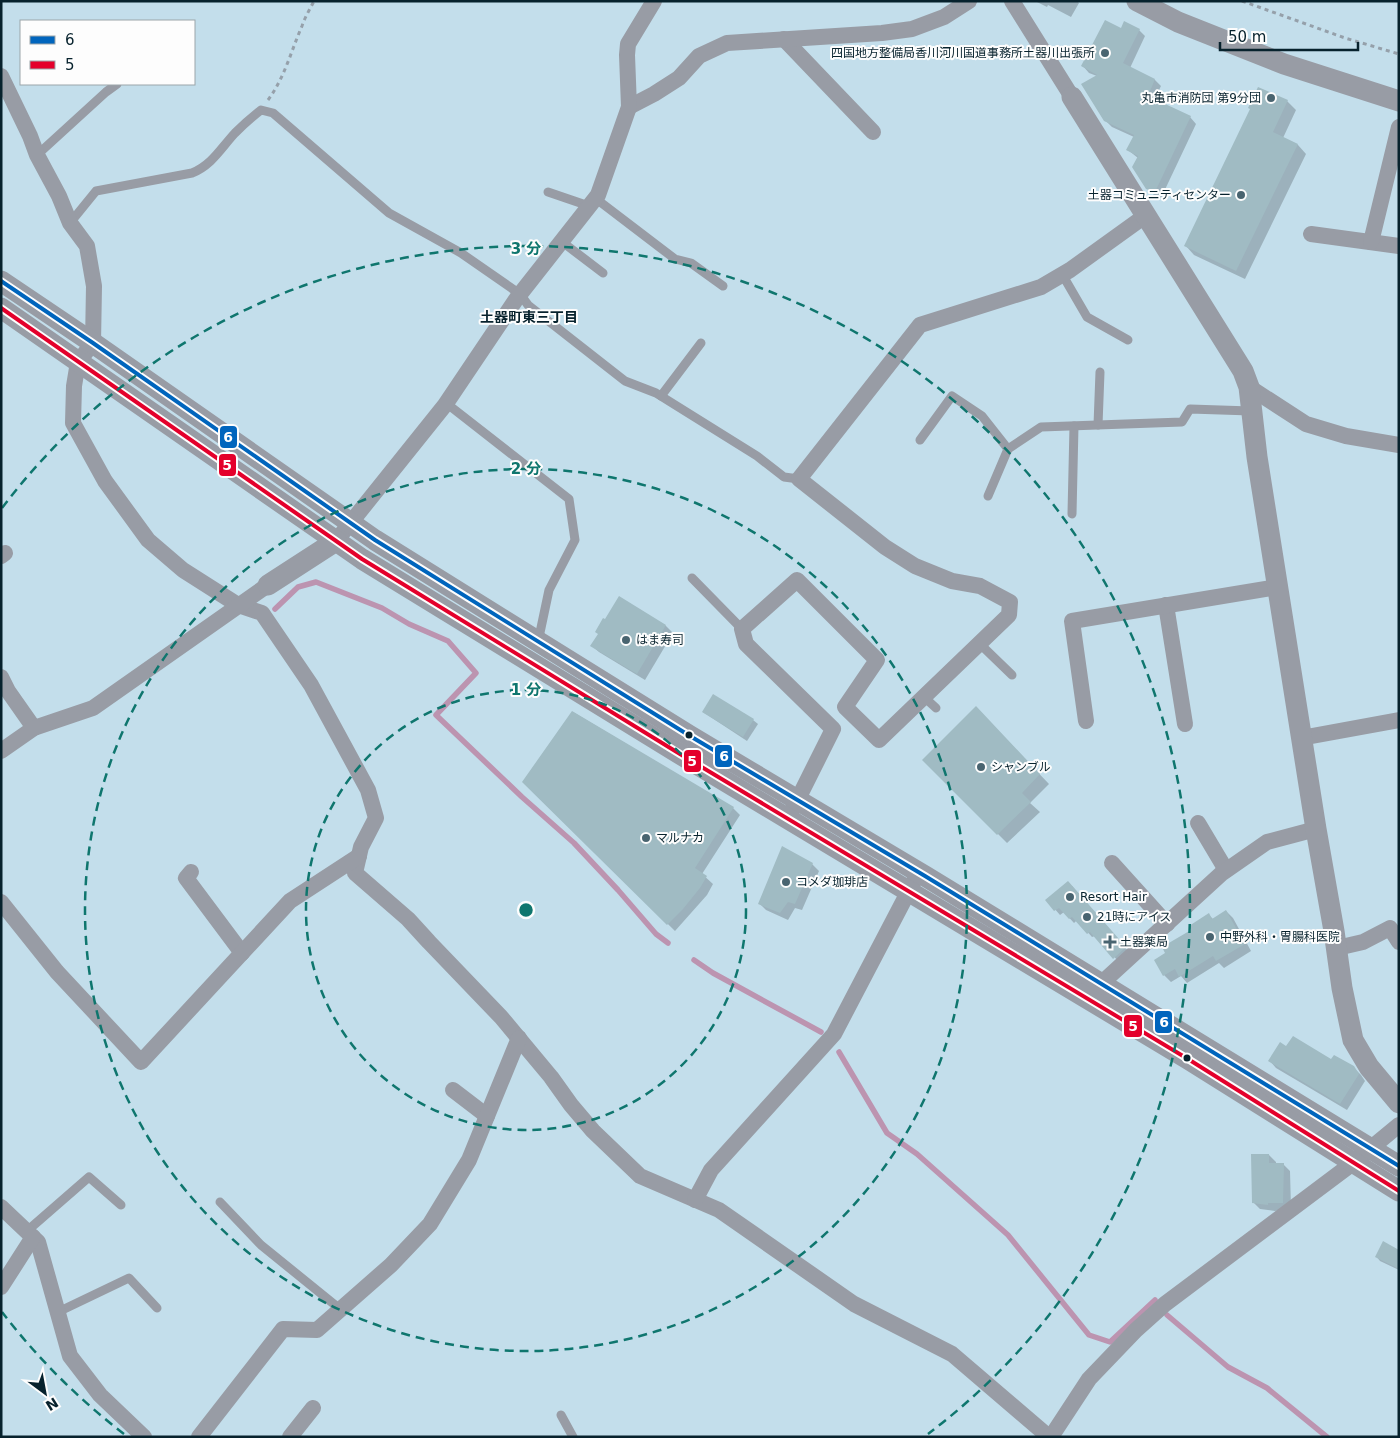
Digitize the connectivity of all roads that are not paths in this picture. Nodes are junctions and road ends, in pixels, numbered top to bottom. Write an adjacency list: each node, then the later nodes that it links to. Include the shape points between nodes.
1 (654, 1): 10 (street, via 628,44)
2 (970, 1): 5 (street, via 944,17 912,29)
3 (1012, 1): 8 (street)
4 (1137, 1): 9 (street, via 1178,22 1284,64)
5 (784, 39): 10 (street, via 727,43 699,56 679,78); 12 (street)
6 (1, 76): 13 (street)
7 (116, 85): 13 (lane)
8 (1072, 97): 17 (street)
9 (1399, 102)
10 (629, 107): 16 (street, via 598,195)
11 (1399, 127): 14 (street)
12 (873, 132)
13 (37, 155): 18 (street)
14 (1394, 163): 21 (street)
15 (548, 192): 16 (lane)
16 (592, 202): 20 (street); 26 (lane, via 676,259 691,263)
17 (1145, 216): 24 (street); 34 (street, via 1243,371)
18 (70, 223): 27 (lane, via 96,191 202,169 261,110 272,113 389,213 461,253); 30 (street, via 87,246 94,286)
19 (1310, 234): 21 (street)
20 (561, 241): 23 (lane); 27 (street)
21 (1371, 242): 22 (street)
22 (1399, 246)
23 (602, 273)
24 (1062, 274): 29 (lane, via 1087,317); 43 (street, via 1041,287 920,326)
25 (1, 281): 30 (street)
26 (723, 286)
27 (520, 294): 35 (lane, via 528,305 625,381); 36 (street)
28 (1, 308): 32 (street)
29 (1128, 340)
30 (93, 342): 32 (street); 46 (street)
31 (700, 344): 35 (lane)
32 (78, 362): 47 (street); 51 (street, via 73,423 105,481 148,540 183,570)
33 (1100, 372): 38 (lane)
34 (1249, 387): 37 (street); 41 (street, via 1306,424 1346,436)
35 (661, 396): 43 (lane, via 757,456 784,477)
36 (446, 403): 46 (street); 54 (lane, via 569,499 575,540 549,590)
37 (1252, 411): 38 (lane, via 1190,409 1182,422); 50 (street, via 1256,457)
38 (1098, 425): 39 (lane)
39 (1074, 426): 42 (lane, via 1041,427); 45 (lane)
40 (920, 440): 42 (lane, via 952,396 982,416)
41 (1399, 445)
42 (1008, 449): 44 (lane)
43 (799, 479): 55 (street, via 885,548 915,566 952,582 980,586 1010,602 1009,615)
44 (988, 496)
45 (1072, 514)
46 (352, 523): 47 (street); 54 (street)
47 (336, 541): 49 (street); 66 (street, via 672,749)
48 (692, 578): 53 (lane)
49 (268, 585): 51 (street)
50 (1277, 587): 52 (street); 64 (street)
51 (238, 605): 62 (street, via 94,708); 69 (street, via 262,613 311,685 368,790 376,818)
52 (1166, 606): 60 (street, via 1072,621); 61 (street)
53 (742, 629): 58 (street, via 797,580 877,660); 63 (street, via 746,644)
54 (538, 642): 66 (street)
55 (980, 644): 56 (lane); 58 (street, via 930,703 879,740)
56 (1012, 675)
57 (1, 677): 62 (street)
58 (844, 707): 63 (street)
59 (1399, 720): 64 (street)
60 (1086, 721)
61 (1186, 724)
62 (34, 728): 65 (street)
63 (833, 729): 66 (street)
64 (1301, 738): 68 (street)
65 (1, 751)
66 (793, 809): 73 (street)
67 (1198, 823): 71 (street)
68 (1316, 829): 71 (street, via 1267,842); 77 (street)
69 (359, 856): 78 (street, via 290,901); 80 (street, via 355,872 408,918)
70 (1112, 863): 75 (street)
71 (1226, 870): 75 (street)
72 (191, 872): 78 (street, via 186,878)
73 (914, 882): 79 (street); 89 (street, via 834,1034 711,1170)
74 (1, 902): 78 (street, via 56,972 141,1062)
75 (1167, 924): 79 (street)
76 (1399, 942): 77 (street, via 1390,928 1363,942)
77 (1337, 948): 82 (street, via 1353,1040 1369,1067)
78 (242, 953)
79 (1093, 991): 85 (street); 86 (street, via 1188,1059)
80 (519, 1038): 83 (street); 89 (street, via 593,1131 640,1176)
81 (453, 1090): 83 (street)
82 (1399, 1103)
83 (487, 1116): 96 (street, via 469,1160 430,1224 391,1265)
84 (1399, 1125): 85 (street)
85 (1370, 1150): 86 (street); 87 (street)
86 (1353, 1163): 88 (street); 104 (street, via 1164,1304 1090,1379)
87 (1399, 1166)
88 (1399, 1191)
89 (696, 1200): 104 (street, via 719,1210 854,1304 952,1354)
90 (220, 1202): 96 (lane, via 261,1245)
91 (121, 1205): 93 (lane, via 89,1177)
92 (1, 1207): 93 (street)
93 (30, 1234): 94 (street); 97 (street, via 38,1242)
94 (1, 1287)
95 (157, 1308): 97 (lane, via 129,1278)
96 (340, 1309): 101 (street, via 317,1330 283,1329)
97 (58, 1312): 100 (street, via 70,1356 100,1395)
98 (313, 1408): 102 (street)
99 (561, 1415): 103 (lane)
100 (144, 1437)
101 (199, 1437)
102 (290, 1437)
103 (573, 1437)
104 (1050, 1437)

